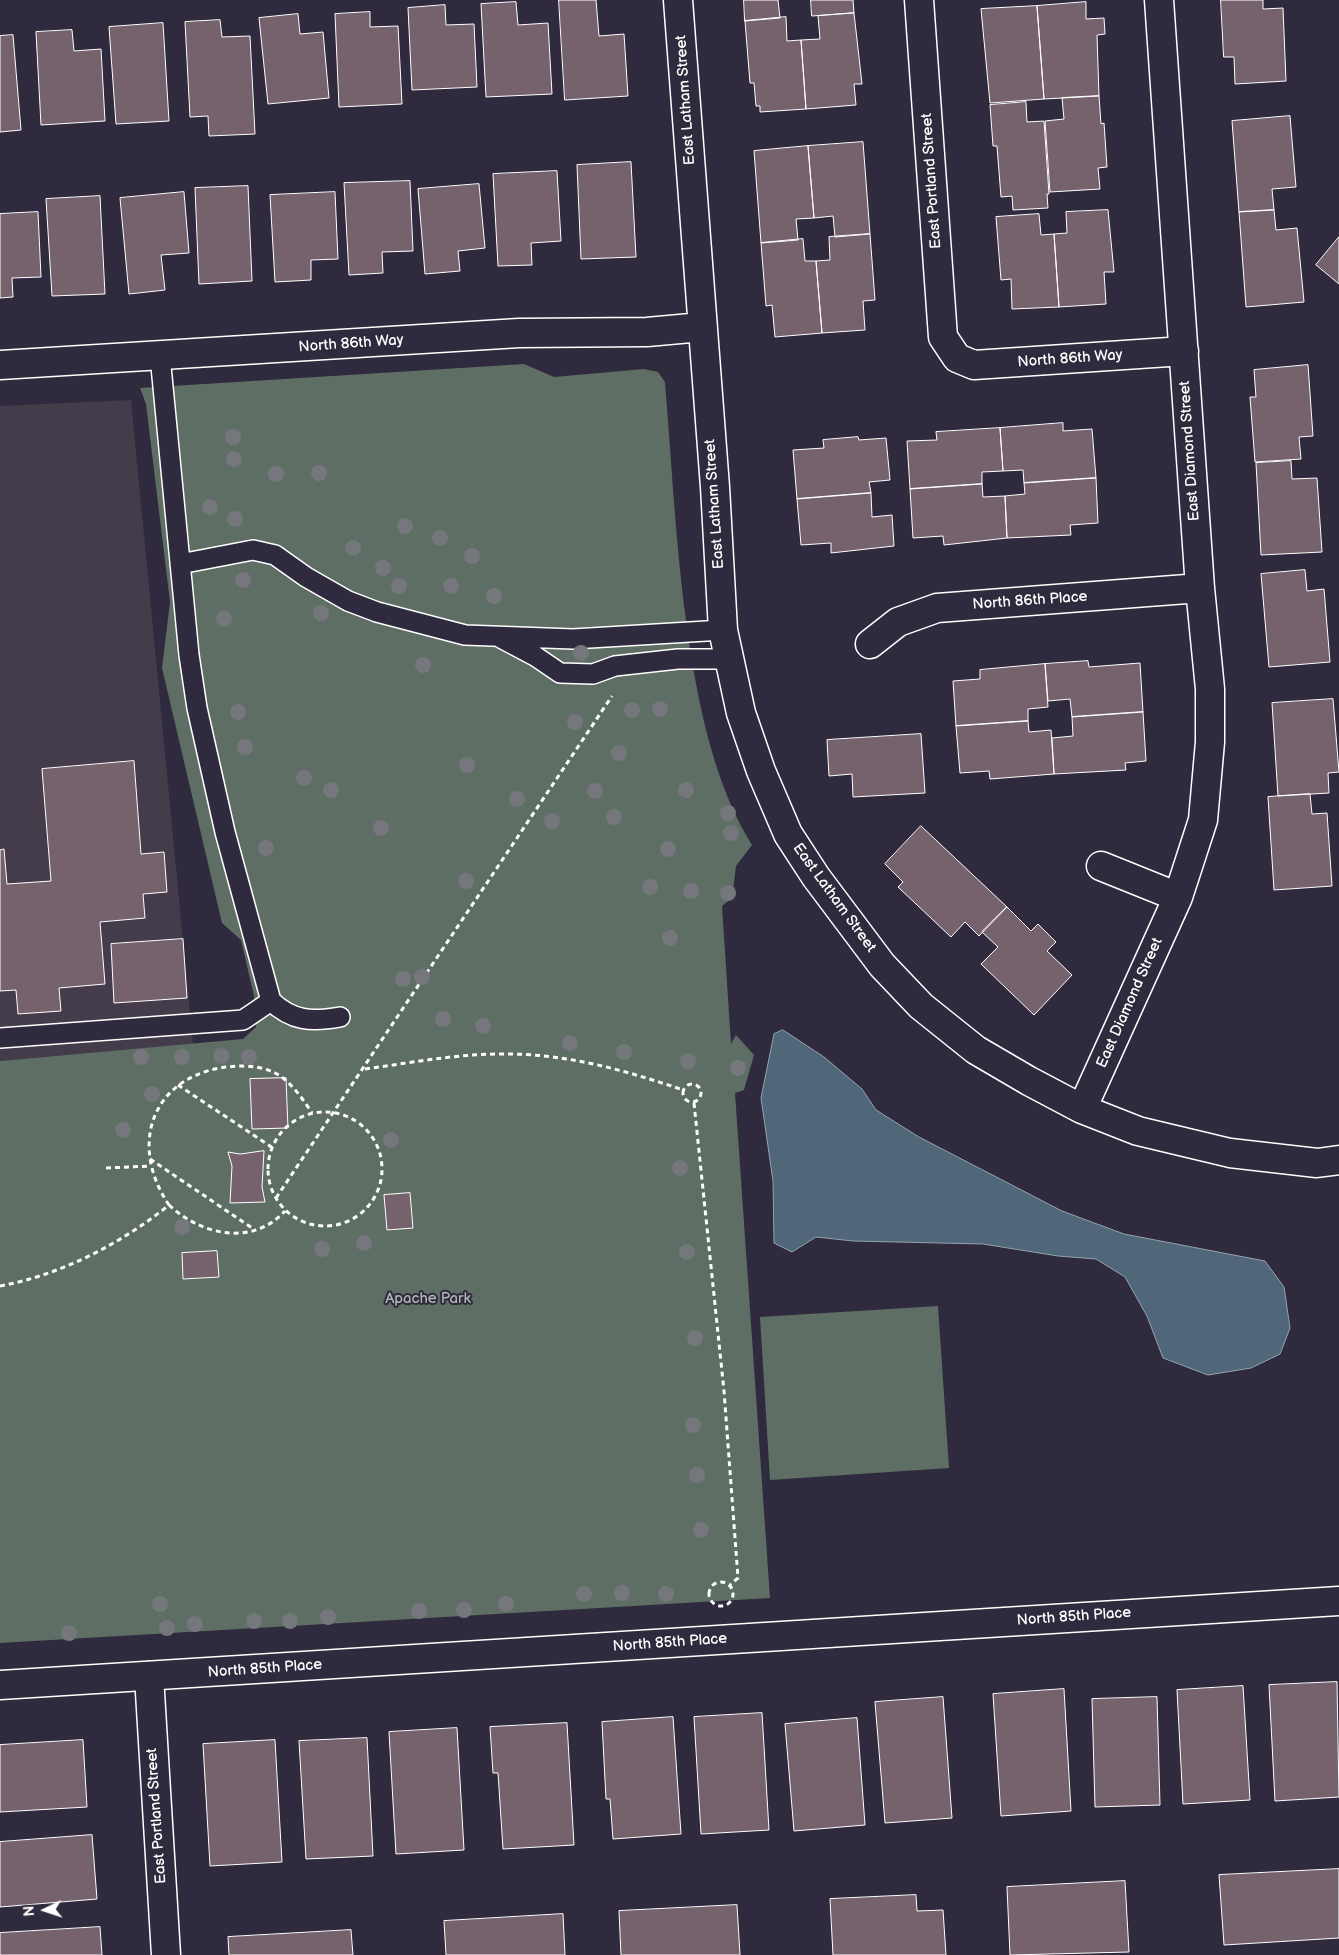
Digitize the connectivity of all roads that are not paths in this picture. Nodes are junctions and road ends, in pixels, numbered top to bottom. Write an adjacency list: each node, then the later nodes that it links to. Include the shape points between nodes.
1 (678, 0): 4 (street, East Latham Street)
2 (919, 0): 7 (street, East Portland Street, via 943,337)
3 (1159, 0): 5 (street, East Diamond Street)
4 (702, 326): 6 (street, North 86th Way, via 647,332 518,333); 11 (street, East Latham Street)
5 (1184, 351): 7 (street, North 86th Way, via 974,365); 10 (street, East Diamond Street)
6 (160, 356): 8 (street, North 86th Way); 9 (lane)
7 (957, 358)
8 (0, 365)
9 (180, 564): 12 (lane, via 253,550 275,555 331,592 377,612 465,635); 17 (lane, via 199,721)
10 (1200, 588): 13 (street, North 86th Place, via 937,608 898,622); 16 (street, East Diamond Street, via 1210,689 1210,742 1203,820)
11 (723, 630): 12 (lane, via 572,639); 14 (street, East Latham Street)
12 (495, 635): 14 (lane, via 560,673 594,674 615,666 678,658)
13 (870, 644)
14 (729, 659): 20 (street, East Latham Street, via 741,713 788,834 882,965 921,1006 976,1050)
15 (1101, 866): 16 (street)
16 (1178, 898): 20 (street, East Diamond Street)
17 (270, 1001): 18 (lane, via 283,1013 314,1022); 19 (lane, via 243,1020)
18 (340, 1017)
19 (0, 1038)
20 (1082, 1109): 21 (street, East Latham Street, via 1138,1131 1230,1153 1317,1163)
21 (1339, 1160)
22 (1339, 1601): 23 (street, North 85th Place)
23 (149, 1676): 24 (street, North 85th Place); 25 (street, East Portland Street)
24 (0, 1685)
25 (166, 1955)

